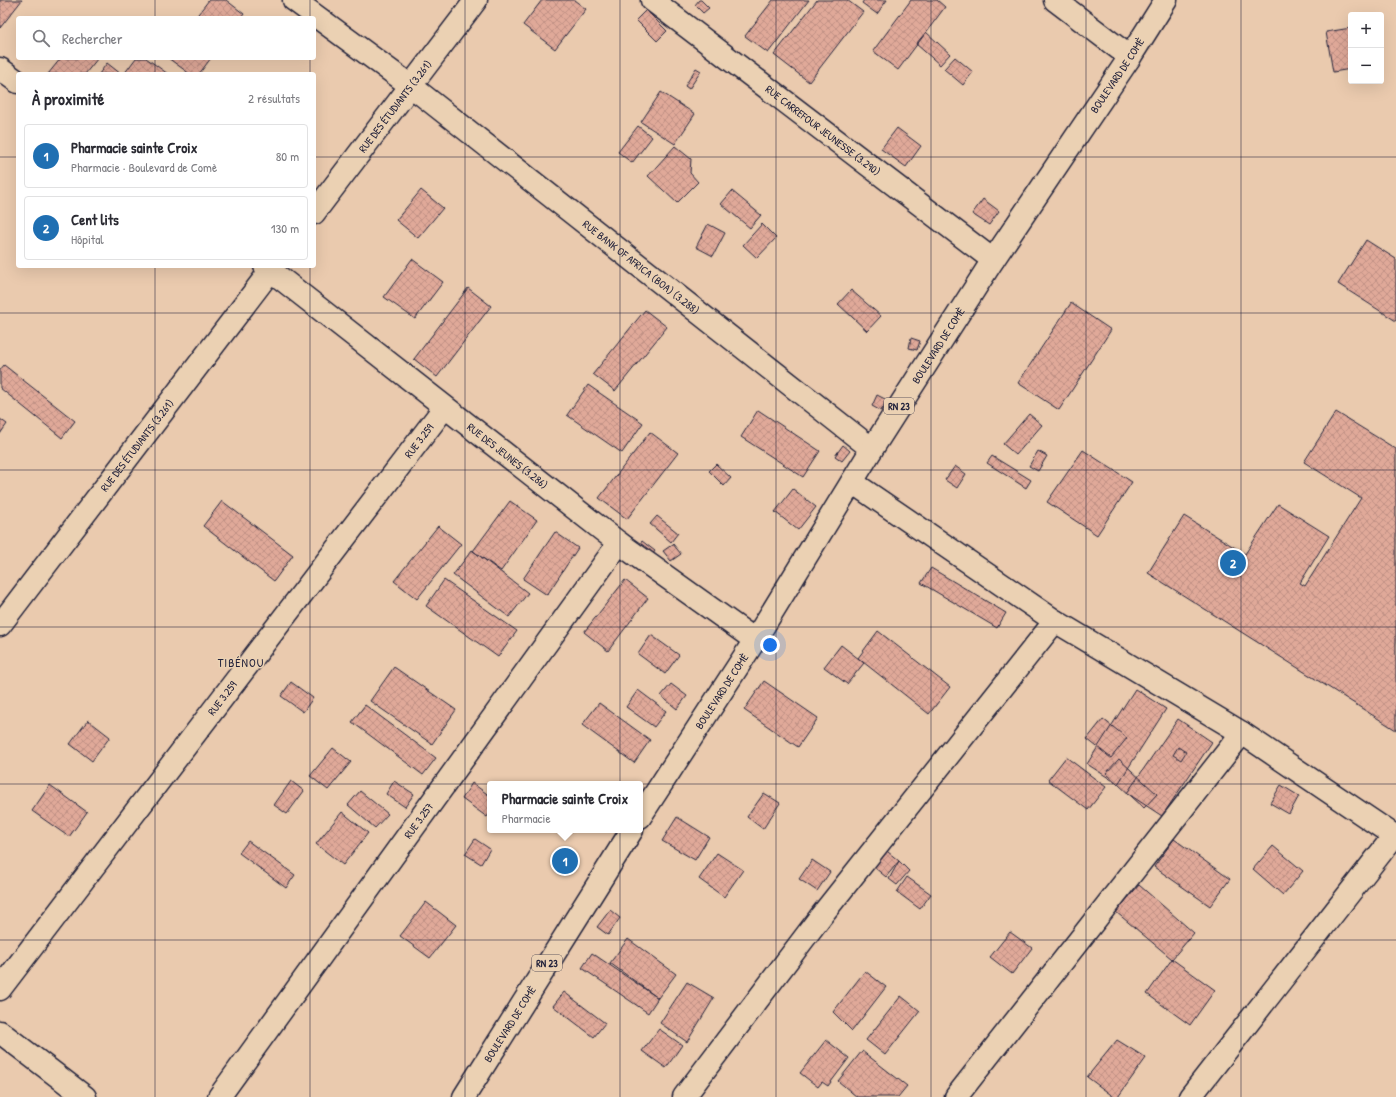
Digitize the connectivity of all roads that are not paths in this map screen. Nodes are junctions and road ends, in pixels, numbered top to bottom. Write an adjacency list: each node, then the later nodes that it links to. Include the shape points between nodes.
1 (294, 0): 6 (street, RUE BANK OF AFRICA (BOA) (3.288))
2 (476, 0): 9 (street, RUE DES ÉTUDIANTS (3.261))
3 (652, 0): 11 (street, RUE CARREFOUR JEUNESSE (3.290))
4 (1055, 0): 8 (street)
5 (1166, 0): 8 (street, BOULEVARD DE COMÈ / RN 23)
6 (316, 16)
7 (316, 16): 9 (street, RUE BANK OF AFRICA (BOA) (3.288))
8 (1130, 57): 11 (street, BOULEVARD DE COMÈ / RN 23)
9 (411, 86): 10 (street, RUE DES ÉTUDIANTS (3.261)); 15 (street, RUE BANK OF AFRICA (BOA) (3.288))
10 (316, 210)
11 (993, 260): 15 (street, BOULEVARD DE COMÈ / RN 23)
12 (269, 268): 19 (street, RUE DES ÉTUDIANTS (3.261))
13 (271, 268): 14 (street, RUE DES JEUNES (3.286))
14 (444, 408): 17 (street, RUE DES JEUNES (3.286)); 25 (street, RUE 3.259)
15 (872, 449): 16 (street, BOULEVARD DE COMÈ / RN 23)
16 (852, 482): 18 (street); 20 (street, BOULEVARD DE COMÈ / RN 23)
17 (619, 543): 20 (street, RUE DES JEUNES (3.286)); 28 (street, RUE 3.257)
18 (1055, 621): 21 (street); 30 (street, via 821,916)
19 (0, 625)
20 (755, 640): 22 (street, BOULEVARD DE COMÈ / RN 23)
21 (1242, 733): 24 (street); 31 (street)
22 (643, 812)
23 (630, 833): 29 (street, BOULEVARD DE COMÈ / RN 23)
24 (1395, 836): 32 (street)
25 (0, 989)
26 (0, 1032): 27 (street)
27 (85, 1097)
28 (219, 1097)
29 (464, 1097)
30 (684, 1097)
31 (956, 1097)
32 (1190, 1097)

